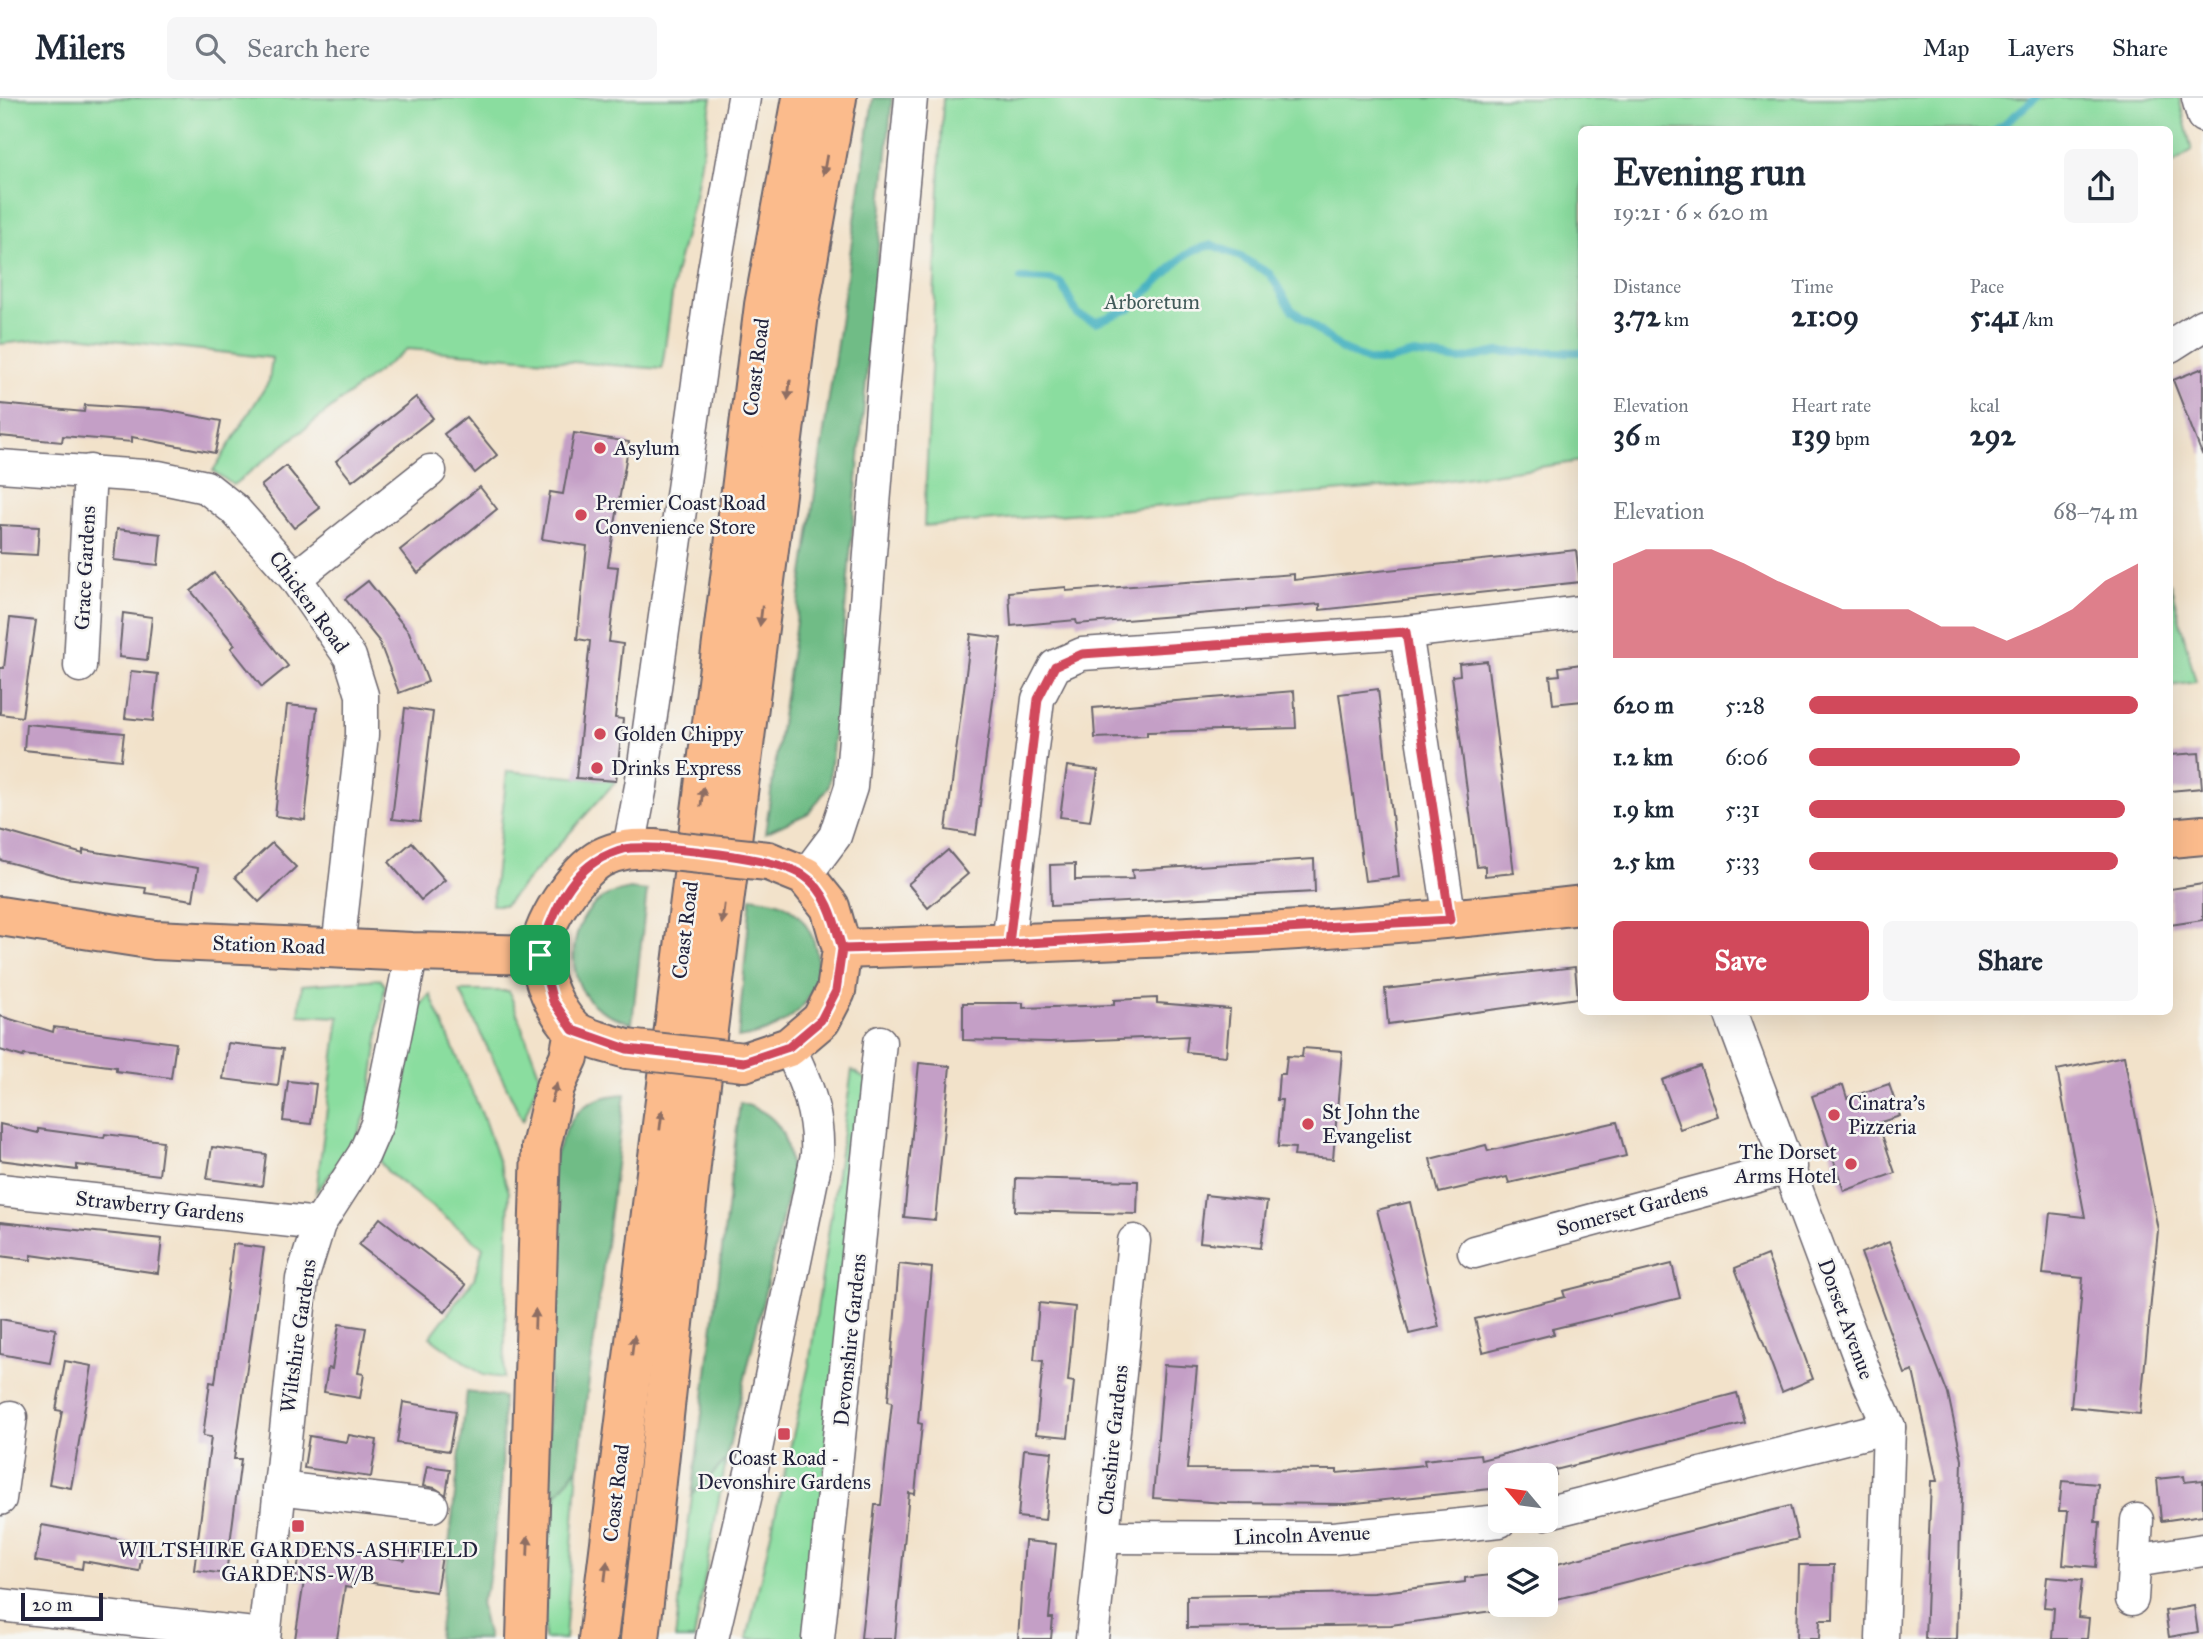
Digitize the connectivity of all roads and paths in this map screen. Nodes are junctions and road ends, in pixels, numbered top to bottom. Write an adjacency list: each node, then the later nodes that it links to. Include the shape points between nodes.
1 (744, 98): 18 (street, via 714,270 640,786)
2 (802, 98): 52 (main road, Coast Road, one-way to 2, via 764,305)
3 (837, 98): 53 (main road, Coast Road, one-way to 53, via 800,305 693,1147)
4 (911, 98): 19 (street, via 852,787 835,836)
5 (2198, 98): 6 (street)
6 (2203, 116)
7 (2203, 325): 8 (street)
8 (2173, 344)
9 (0, 466): 10 (street, Chicken Road)
10 (90, 471): 12 (street, Chicken Road, via 173,478 206,487 234,509); 15 (street, Grace Gardens)
11 (429, 471): 12 (street)
12 (295, 578): 24 (street, Chicken Road, via 350,657 362,695 362,735)
13 (1578, 612): 14 (street)
14 (1406, 632): 22 (street); 23 (street, via 1082,654 1055,666 1038,699)
15 (80, 666)
16 (2203, 835): 17 (main road)
17 (2173, 838)
18 (641, 849): 19 (main road, bridge, via 768,861); 27 (main road, via 600,858 583,872 552,914)
19 (805, 876): 25 (main road, via 830,908)
20 (1578, 905): 22 (main road)
21 (0, 916): 24 (main road, Station Road, via 155,940)
22 (1450, 920): 23 (main road)
23 (1009, 944): 25 (main road)
24 (338, 948): 26 (main road, Station Road)
25 (842, 949): 31 (main road, via 836,991 821,1020)
26 (411, 952): 27 (main road, Station Road); 34 (street, Wiltshire Gardens, via 379,1117 364,1154)
27 (540, 955): 29 (main road, via 553,1001)
28 (1731, 1015): 32 (street, Dorset Avenue)
29 (573, 1030): 31 (main road, bridge, via 627,1049 744,1062); 51 (main road, one-way to 29, via 541,1147)
30 (880, 1042): 55 (street, Devonshire Gardens)
31 (789, 1047): 54 (street, via 816,1112 817,1156 754,1464)
32 (1791, 1167): 36 (street, Somerset Gardens); 38 (street, Dorset Avenue)
33 (0, 1190): 34 (street, Strawberry Gardens)
34 (319, 1224): 39 (street, Wiltshire Gardens, via 302,1279)
35 (1134, 1241): 45 (street, Cheshire Gardens)
36 (1474, 1252)
37 (11, 1417): 40 (street)
38 (1889, 1427): 42 (street); 57 (street, Dorset Avenue)
39 (279, 1488): 41 (street); 50 (street, Wiltshire Gardens)
40 (0, 1499)
41 (432, 1506)
42 (1558, 1510)
43 (2137, 1520): 47 (street)
44 (1488, 1522): 45 (street, Lincoln Avenue, via 1333,1538)
45 (1103, 1537): 56 (street, Cheshire Gardens)
46 (2203, 1550): 47 (street)
47 (2134, 1561): 48 (street)
48 (2132, 1599)
49 (0, 1605): 50 (street)
50 (264, 1637)
51 (526, 1639)
52 (598, 1639)
53 (640, 1639)
54 (712, 1639)
55 (818, 1639)
56 (1093, 1639)
57 (1882, 1639)

